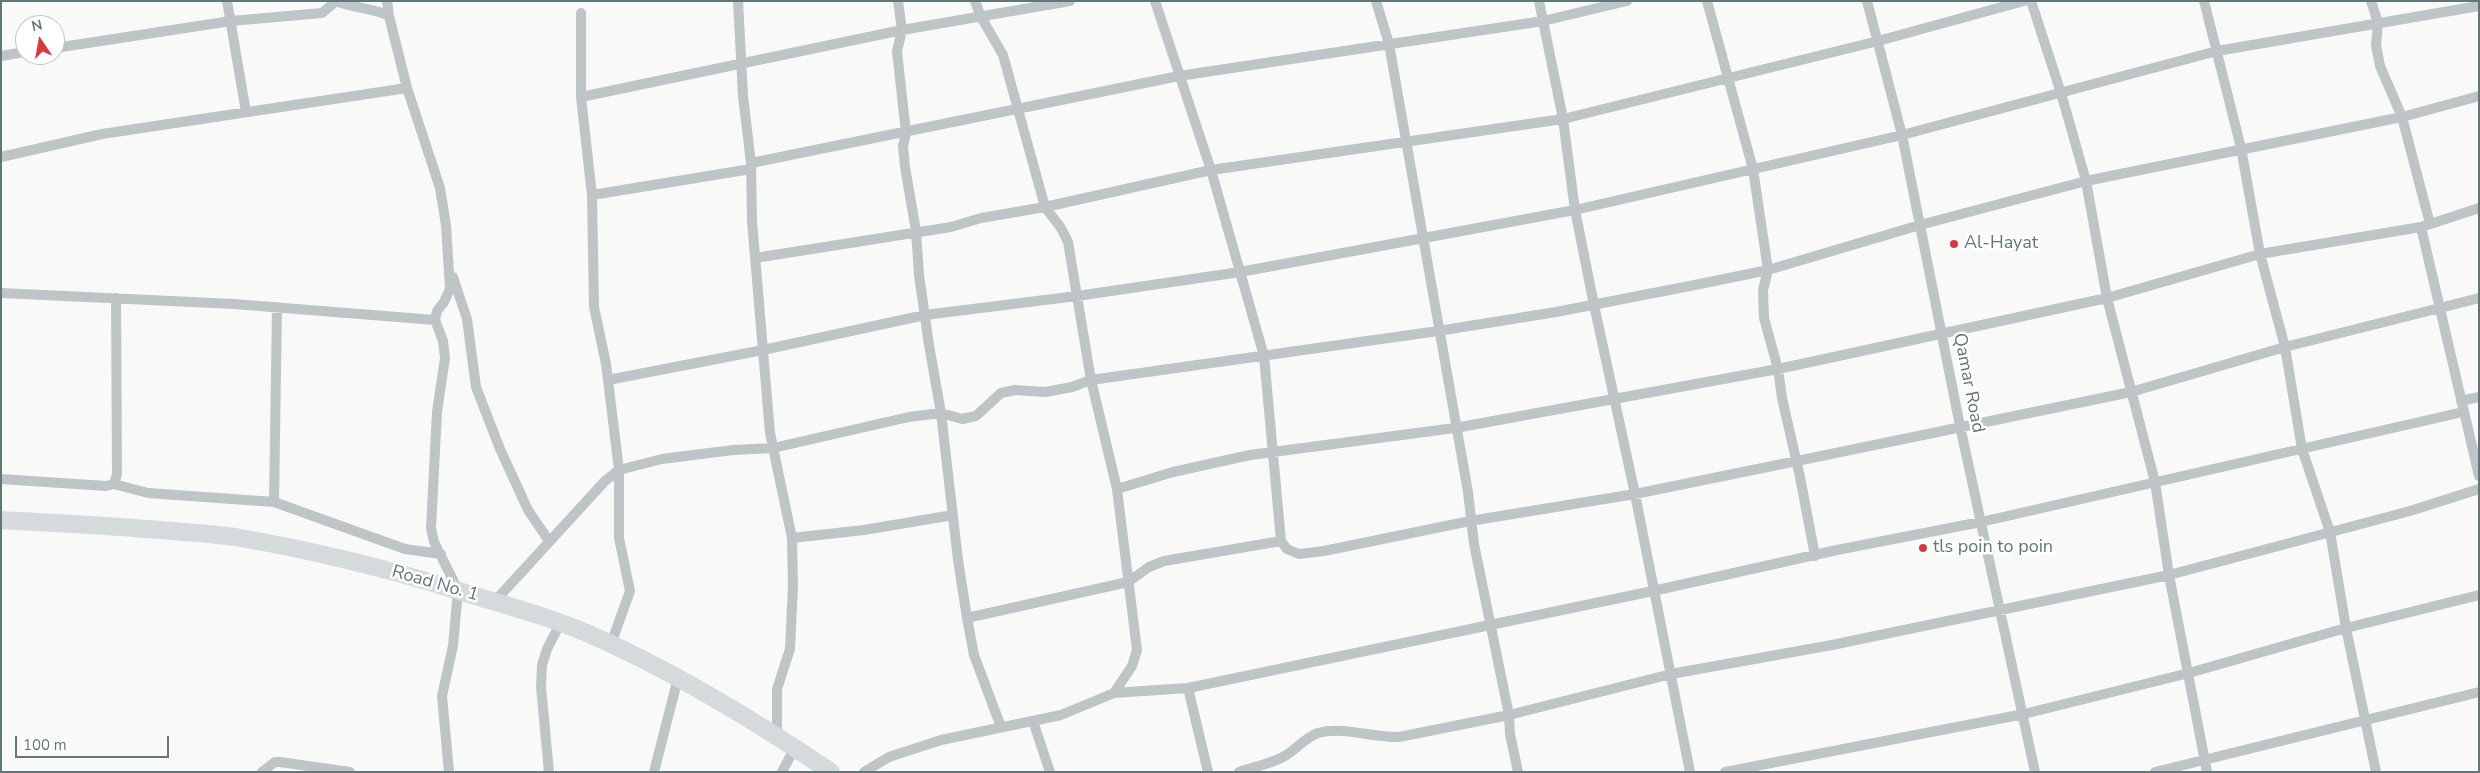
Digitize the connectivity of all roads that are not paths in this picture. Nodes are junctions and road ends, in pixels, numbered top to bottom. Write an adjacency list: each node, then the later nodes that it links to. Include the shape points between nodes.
1 (227, 1): 22 (street)
2 (335, 1): 20 (street); 22 (street, via 322,13)
3 (387, 1): 20 (street)
4 (738, 1): 32 (street)
5 (898, 1): 25 (street)
6 (976, 1): 21 (street)
7 (1070, 1): 21 (street)
8 (1155, 1): 33 (street)
9 (1376, 1): 27 (street)
10 (1539, 1): 23 (street)
11 (1627, 1): 23 (street)
12 (1707, 1): 34 (street)
13 (1867, 1): 26 (street, Qamar Road)
14 (2024, 1): 26 (street)
15 (2031, 1): 36 (street)
16 (2204, 1): 29 (street)
17 (2371, 1): 24 (street)
18 (2479, 6): 24 (street)
19 (581, 13): 37 (street)
20 (389, 16): 35 (street)
21 (981, 17): 25 (street); 39 (street, via 1003,55)
22 (231, 21): 28 (street); 40 (street)
23 (1543, 21): 27 (street); 42 (street)
24 (2378, 23): 29 (street); 41 (street, via 2376,44 2380,66)
25 (902, 30): 32 (street); 43 (street, via 897,51)
26 (1878, 41): 34 (street); 44 (street, Qamar Road)
27 (1389, 44): 33 (street); 45 (street)
28 (65, 46)
29 (2216, 51): 36 (street); 46 (street)
30 (15, 54): 31 (street)
31 (1, 56)
32 (742, 64): 37 (street); 48 (street, via 742,96)
33 (1179, 76): 39 (street); 50 (street)
34 (1726, 78): 42 (street); 49 (street)
35 (407, 88): 40 (street); 62 (street, via 440,188)
36 (2061, 92): 44 (street); 51 (street)
37 (581, 96): 52 (street)
38 (2479, 96): 41 (street)
39 (1018, 109): 43 (street); 53 (street)
40 (246, 112): 47 (street, via 102,134)
41 (2402, 117): 46 (street); 57 (street)
42 (1563, 119): 45 (street); 55 (street)
43 (906, 133): 48 (street); 58 (street, via 903,146 905,167)
44 (1902, 135): 49 (street); 56 (street, Qamar Road)
45 (1407, 143): 50 (street); 59 (street)
46 (2242, 148): 51 (street); 60 (street)
47 (1, 157)
48 (751, 166): 52 (street); 61 (street)
49 (1753, 169): 55 (street); 63 (street)
50 (1211, 170): 53 (street); 64 (street)
51 (2086, 181): 56 (street); 68 (street)
52 (592, 195): 81 (street, via 594,307)
53 (1045, 207): 58 (street); 66 (street, via 1068,242)
54 (2479, 208): 57 (street)
55 (1575, 210): 59 (street); 70 (street)
56 (1920, 224): 63 (street); 76 (street, Qamar Road)
57 (2426, 226): 60 (street); 72 (street)
58 (916, 231): 61 (street); 73 (street)
59 (1423, 238): 64 (street); 75 (street)
60 (2260, 254): 68 (street); 77 (street)
61 (755, 258): 78 (street)
62 (447, 259): 74 (street, via 450,289 437,311); 111 (street, via 467,319 476,387 524,501)
63 (1768, 270): 70 (street); 80 (street, via 1762,290 1763,307)
64 (1240, 272): 66 (street); 79 (street)
65 (1, 293): 67 (street)
66 (1077, 296): 73 (street); 82 (street)
67 (116, 298): 71 (street); 99 (street, via 117,474)
68 (2107, 298): 76 (street); 83 (street)
69 (2479, 298): 72 (street)
70 (1594, 305): 75 (street); 85 (street)
71 (277, 307): 74 (street); 103 (street)
72 (2438, 308): 77 (street); 86 (street)
73 (925, 315): 78 (street); 88 (street)
74 (436, 320): 112 (street, via 445,358 437,412 431,528)
75 (1438, 332): 79 (street); 90 (street)
76 (1942, 333): 80 (street); 89 (street, Qamar Road)
77 (2285, 347): 83 (street); 92 (street)
78 (763, 350): 81 (street); 91 (street)
79 (1264, 356): 82 (street); 93 (street)
80 (1778, 370): 85 (street); 94 (street)
81 (608, 380): 95 (street)
82 (1091, 380): 88 (street, via 1045,392 1015,390 1001,393 976,416 962,418); 100 (street)
83 (2131, 392): 89 (street); 98 (street)
84 (2479, 397): 86 (street)
85 (1614, 400): 90 (street); 102 (street)
86 (2461, 401): 87 (street)
87 (2463, 412): 92 (street); 96 (street)
88 (941, 413): 91 (street, via 909,417); 104 (street)
89 (1960, 426): 94 (street); 107 (street, Qamar Road)
90 (1455, 428): 93 (street); 106 (street, via 1468,492)
91 (773, 448): 95 (street, via 662,459); 109 (street)
92 (2302, 449): 98 (street); 108 (street)
93 (1273, 451): 100 (street, via 1221,460); 110 (street)
94 (1797, 462): 102 (street); 113 (street)
95 (619, 470): 111 (street); 125 (street, via 619,538 630,592)
96 (2479, 476)
97 (1, 478): 99 (street)
98 (2156, 482): 107 (street); 114 (street)
99 (114, 484): 103 (street, via 148,493)
100 (1117, 489): 115 (street)
101 (2479, 489): 108 (street)
102 (1635, 494): 106 (street); 117 (street)
103 (274, 502): 112 (street, via 405,548)
104 (952, 515): 109 (street); 121 (street)
105 (1, 520): 116 (highway, Road No. 1, via 103,524 234,537 356,562)
106 (1470, 521): 110 (street, via 1307,553 1292,552); 123 (street)
107 (1981, 522): 113 (street); 120 (street, Qamar Road)
108 (2330, 532): 114 (street); 124 (street)
109 (792, 538): 137 (street, via 790,649 777,689)
110 (1281, 541): 115 (street, via 1164,561)
111 (549, 542): 119 (street)
112 (441, 554): 116 (street)
113 (1815, 556): 117 (street)
114 (2169, 575): 120 (street); 126 (street)
115 (1128, 582): 121 (street); 131 (street, via 1137,650 1132,666)
116 (458, 590): 119 (highway, Road No. 1); 140 (street, via 442,696)
117 (1653, 591): 123 (street); 127 (street)
118 (2479, 595): 124 (street)
119 (495, 601): 122 (highway, Road No. 1)
120 (2001, 611): 127 (street); 132 (street, Qamar Road)
121 (967, 618): 136 (street, via 974,655)
122 (560, 624): 125 (highway, Road No. 1); 143 (street, via 547,649 540,687)
123 (1489, 624): 129 (street); 133 (street)
124 (2346, 628): 126 (street); 134 (street)
125 (611, 644): 128 (highway, Road No. 1)
126 (2189, 673): 132 (street); 139 (street)
127 (1671, 674): 133 (street); 152 (street)
128 (678, 678): 137 (highway, Road No. 1); 144 (street)
129 (1188, 688): 131 (street); 149 (street)
130 (2479, 692): 134 (street)
131 (1114, 693): 135 (street, via 1061,715)
132 (2024, 714): 153 (street); 154 (street, Qamar Road)
133 (1510, 715): 150 (street, via 1399,737 1339,731 1318,733 1281,758); 151 (street, via 1510,734)
134 (2365, 719): 139 (street); 157 (street)
135 (1033, 720): 136 (street); 148 (street)
136 (1001, 727): 147 (street, via 941,740 889,757)
137 (777, 737): 138 (highway, Road No. 1)
138 (795, 747): 145 (street); 146 (highway, Road No. 1)
139 (2205, 759): 155 (street); 156 (street)
140 (448, 771)
141 (262, 772): 142 (street, via 275,762 286,762)
142 (350, 772)
143 (550, 772)
144 (654, 772)
145 (782, 772)
146 (831, 772)
147 (864, 772)
148 (1050, 772)
149 (1208, 772)
150 (1239, 772)
151 (1518, 772)
152 (1690, 772)
153 (1724, 772)
154 (2035, 772)
155 (2156, 772)
156 (2207, 772)
157 (2376, 772)

